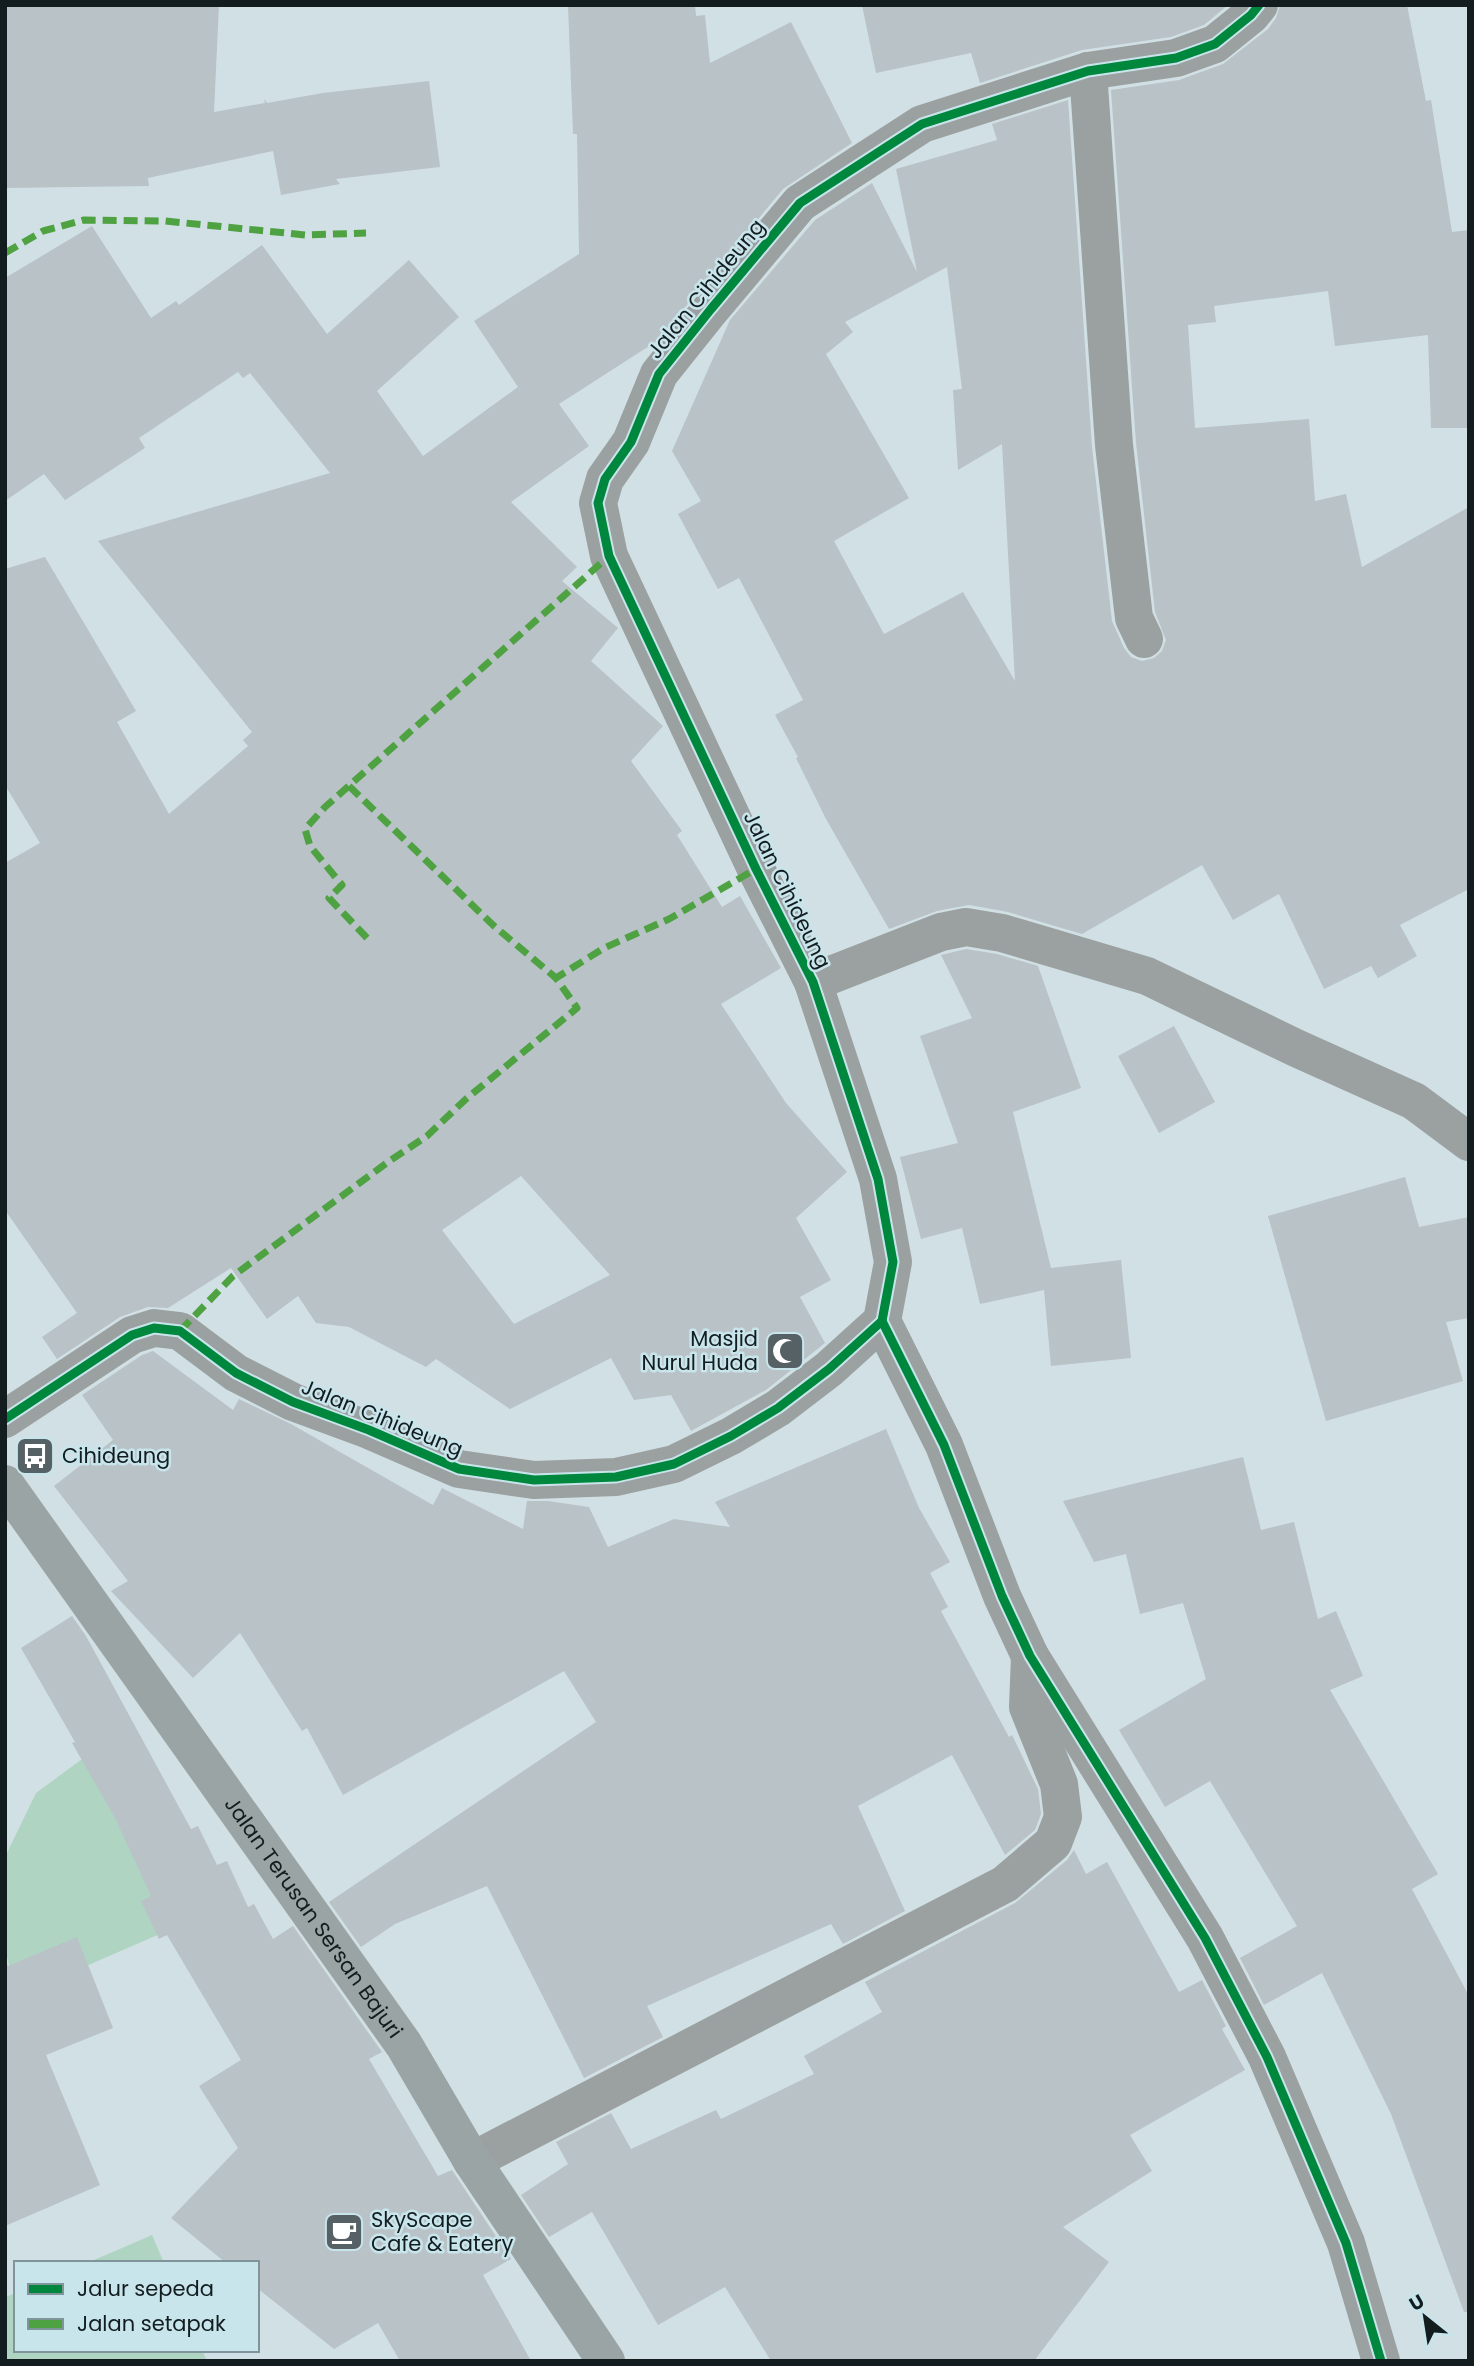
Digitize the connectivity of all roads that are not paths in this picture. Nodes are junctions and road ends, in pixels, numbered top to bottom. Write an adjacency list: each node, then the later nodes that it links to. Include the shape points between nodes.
1 (1259, 5): 2 (street, Jalan Cihideung, via 1215,44 1176,58)
2 (1088, 71): 3 (street, via 1114,445 1135,618); 4 (street, Jalan Cihideung, via 922,124 800,203 659,374 631,442 605,479 598,503 609,556)
3 (1144, 639)
4 (813, 982): 5 (street, via 941,932 966,927 1002,933 1147,976 1414,1101); 6 (street, Jalan Cihideung, via 877,1179 893,1262)
5 (1469, 1142)
6 (882, 1321): 7 (street, Jalan Cihideung, via 778,1408 731,1436 674,1464 616,1477 534,1480 459,1469 293,1402 236,1373 180,1331 154,1328 132,1335); 9 (street, via 944,1445)
7 (5, 1419)
8 (5, 1484): 10 (main road, Jalan Terusan Sersan Bajuri, via 404,2045)
9 (1030, 1656): 10 (street, via 1028,1707 1059,1784 1063,1816 1054,1843 1005,1884); 12 (street, via 1205,1938 1267,2057 1346,2243)
10 (472, 2161): 11 (main road, Jalan Terusan Sersan Bajuri)
11 (606, 2361)
12 (1381, 2361)

